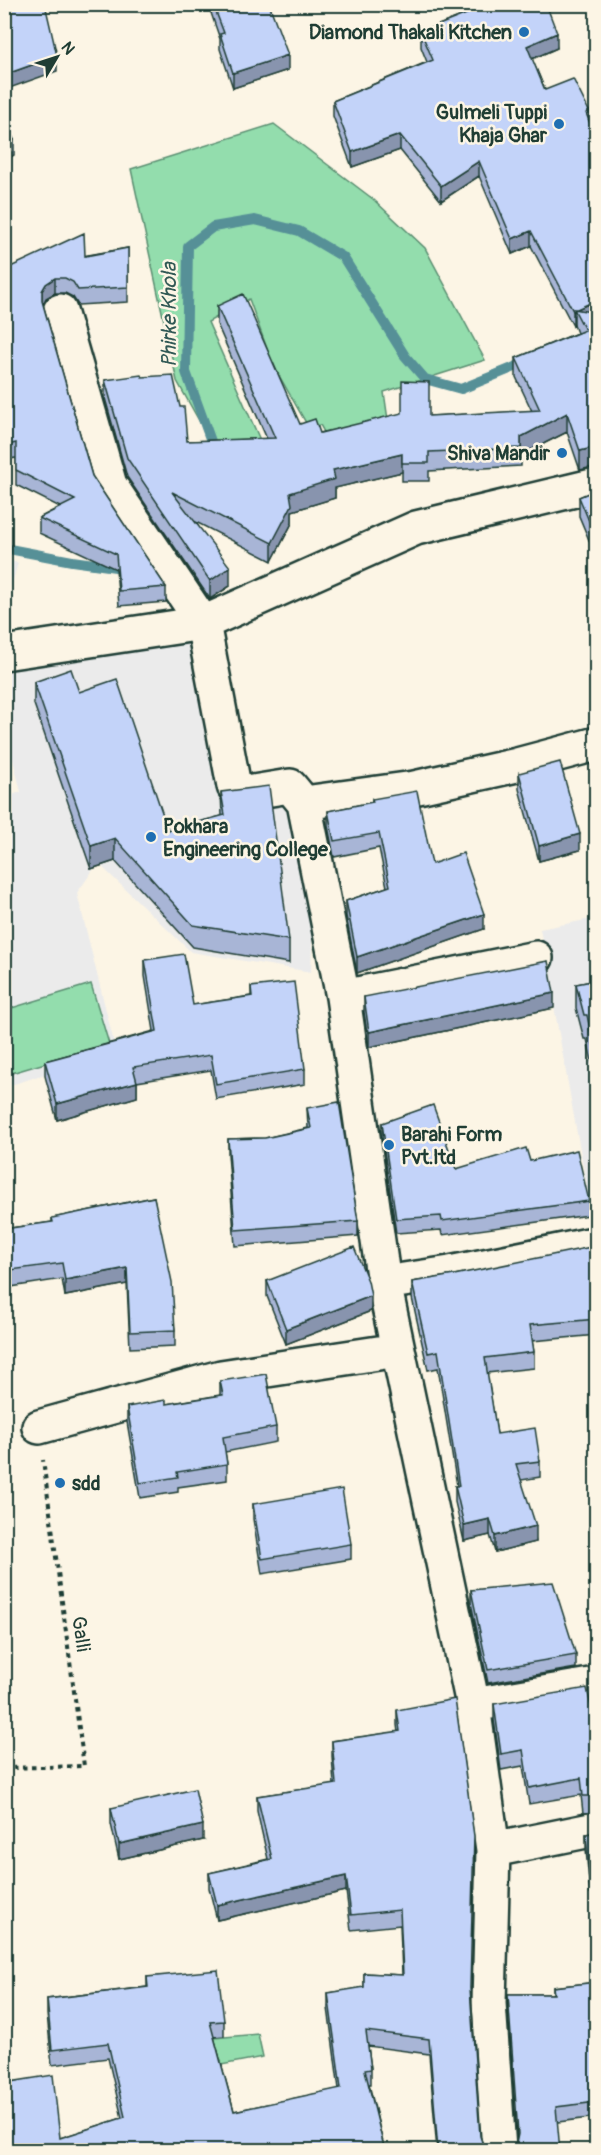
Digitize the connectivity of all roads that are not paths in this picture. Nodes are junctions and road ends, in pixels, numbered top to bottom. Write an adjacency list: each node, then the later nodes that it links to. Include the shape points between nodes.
1 (60, 311): 3 (street, via 110,485)
2 (597, 485): 3 (street, via 416,528)
3 (203, 623): 4 (street); 6 (street, via 234,786 240,794 290,786)
4 (4, 653)
5 (597, 744): 6 (street, via 414,788)
6 (304, 803): 8 (street)
7 (536, 958): 8 (street)
8 (343, 997): 10 (street)
9 (589, 1245): 10 (street, via 450,1274)
10 (384, 1283): 11 (street)
11 (398, 1350): 12 (street, via 221,1377); 14 (street)
12 (39, 1427)
13 (597, 1684): 14 (street)
14 (473, 1705): 16 (street)
15 (597, 1829): 16 (street)
16 (493, 1850): 17 (street, via 489,2003)
17 (499, 2151)

